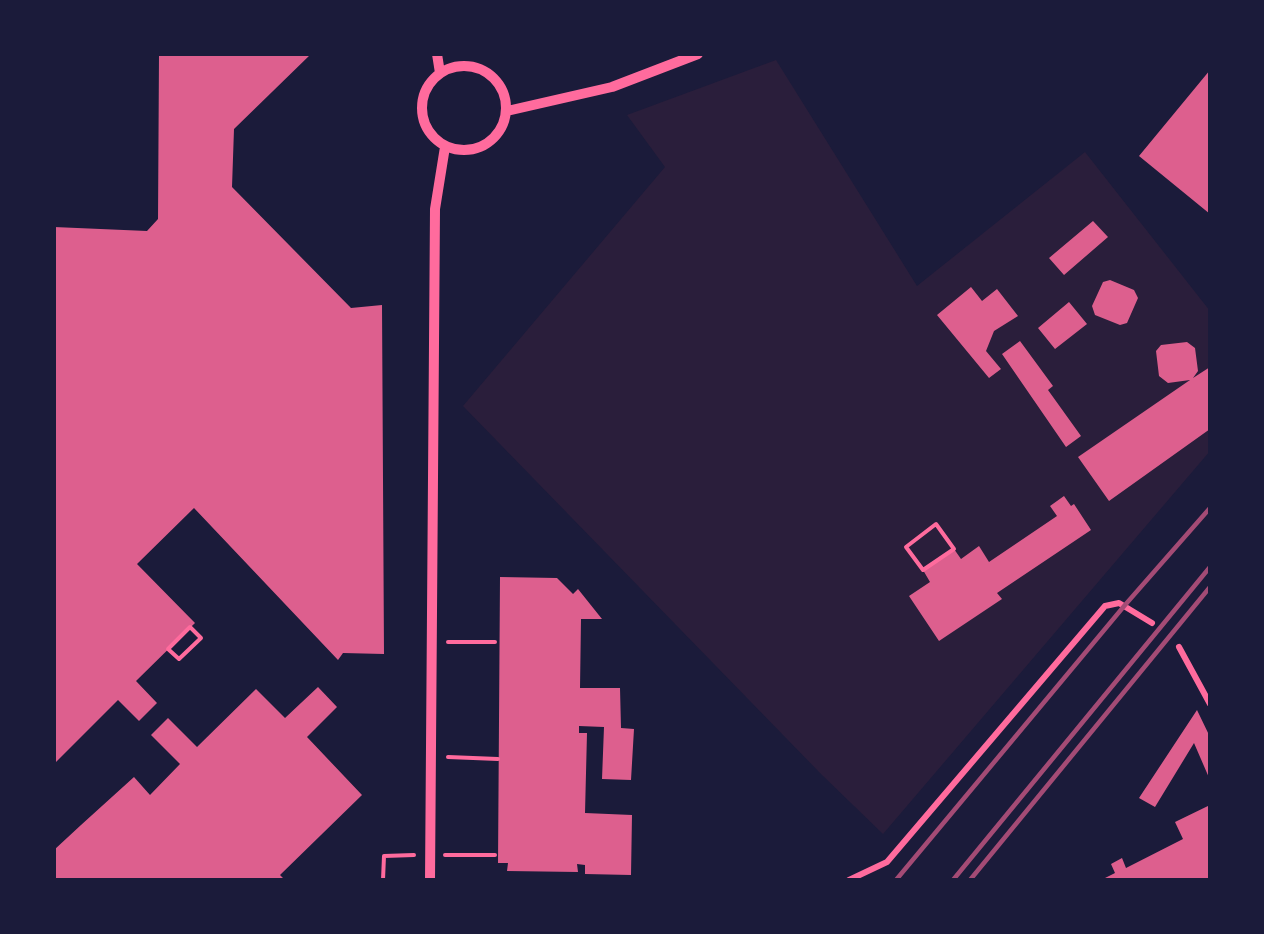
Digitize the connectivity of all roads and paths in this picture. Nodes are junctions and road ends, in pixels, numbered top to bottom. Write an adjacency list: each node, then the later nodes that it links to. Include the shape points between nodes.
1 (437, 54): 3 (street)
2 (698, 54): 4 (street, via 612,87)
3 (440, 73): 4 (street, via 466,66 479,68 500,85); 5 (street, via 427,90 422,111 425,126)
4 (507, 111): 5 (street, via 504,124 486,145 459,151)
5 (446, 147): 9 (street, via 435,209)
6 (936, 524): 6 (path, via 954,549 923,570 906,547)
7 (1152, 623): 19 (street, via 1119,603 1105,606 887,862)
8 (201, 638): 8 (path, via 179,659 168,649 190,627)
9 (432, 642): 10 (path); 13 (street)
10 (495, 642)
11 (1179, 647): 12 (street)
12 (1210, 704)
13 (431, 757): 14 (path); 15 (street)
14 (498, 759)
15 (430, 855): 16 (path); 17 (path, via 384,856); 18 (street)
16 (495, 855)
17 (383, 880)
18 (430, 880)
19 (849, 880)

